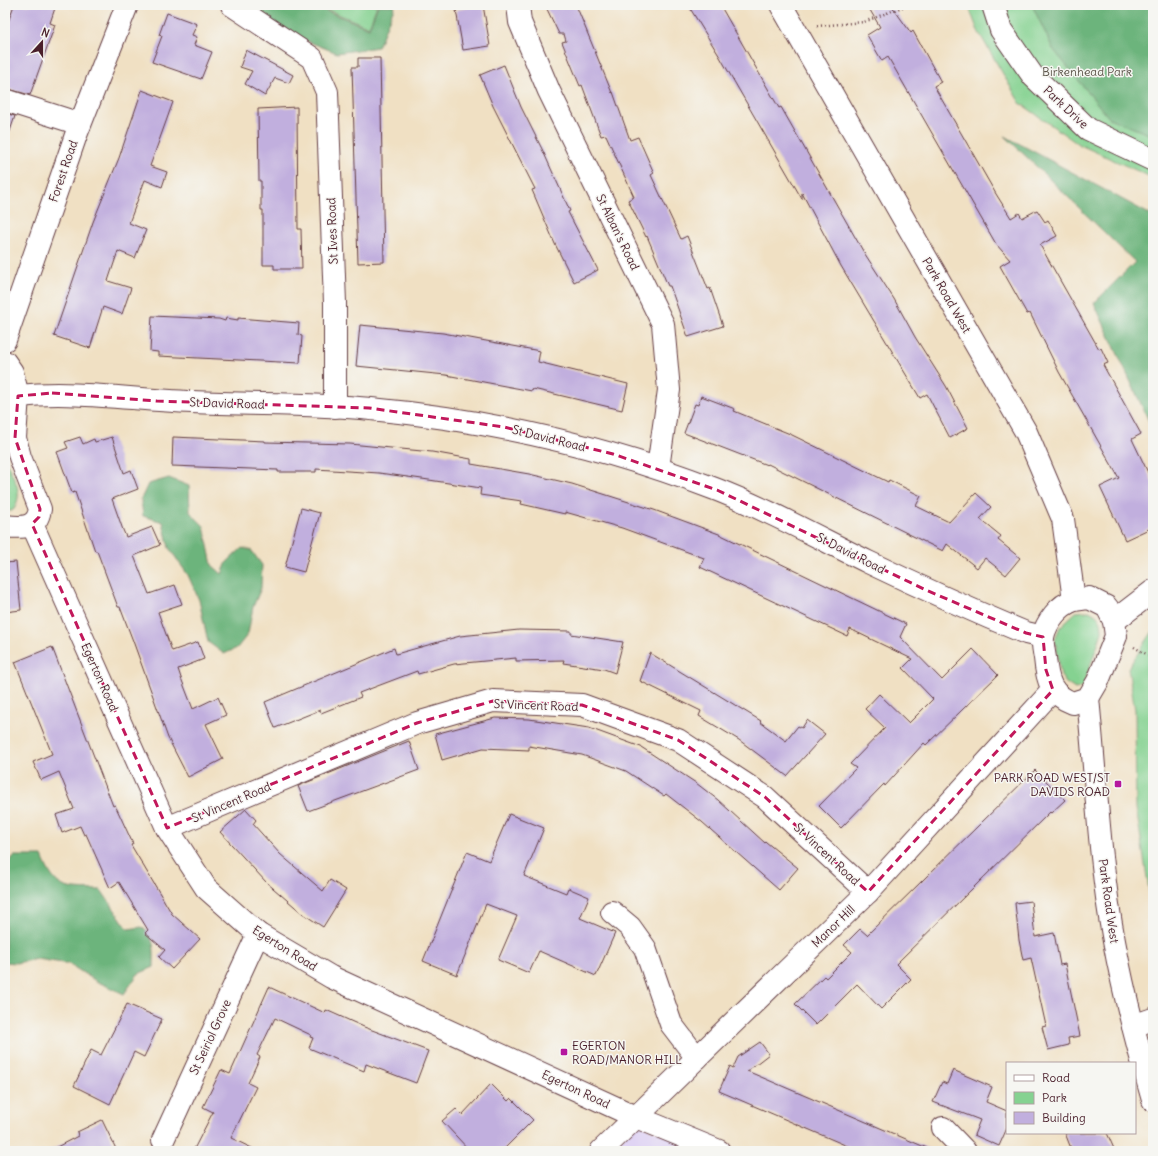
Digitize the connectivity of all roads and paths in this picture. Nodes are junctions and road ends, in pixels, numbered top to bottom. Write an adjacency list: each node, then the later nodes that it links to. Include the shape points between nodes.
1 (127, 5): 9 (street, Forest Road)
2 (232, 5): 14 (street, St Ives Road, via 312,58 327,92 335,303)
3 (518, 5): 15 (street, St Alban's Road, via 520,22 549,91 663,324 669,390)
4 (780, 5): 7 (street, Park Road West)
5 (930, 5): 7 (path, via 902,7 864,22)
6 (993, 5): 10 (street, Park Drive, via 1001,30 1033,76 1088,129)
7 (794, 28): 19 (street, Park Road West, via 1026,432 1063,519)
8 (5, 100): 9 (street)
9 (80, 124): 11 (street, Forest Road)
10 (1153, 160)
11 (5, 340)
12 (5, 362): 13 (street, via 12,372)
13 (18, 396): 14 (street, St David Road, via 59,393 157,401); 16 (street, via 15,438 40,509 39,517)
14 (335, 407): 15 (street, St David Road, via 369,408 456,418 504,427 592,448)
15 (658, 468): 21 (street, St David Road, via 717,490 807,530 926,590 1026,633)
16 (32, 524): 17 (street); 24 (street, Egerton Road)
17 (5, 526)
18 (1153, 591): 20 (street)
19 (1074, 600): 20 (street, via 1089,598 1108,607); 21 (street, via 1060,608 1050,620)
20 (1114, 621): 23 (street, via 1116,636 1098,681)
21 (1043, 637): 22 (street, via 1046,670)
22 (1053, 690): 23 (street, via 1061,699 1073,703); 25 (street, Manor Hill)
23 (1088, 698): 28 (street, Park Road West, via 1103,857 1114,941)
24 (167, 828): 25 (street, St Vincent Road, via 417,723 493,701 582,705 678,740 765,797); 27 (street, Egerton Road, via 206,888)
25 (868, 892): 29 (street, Manor Hill)
26 (612, 912): 29 (street, via 630,926 645,948 671,1024)
27 (258, 934): 31 (street, Egerton Road, via 331,977); 33 (street, St Seiriol Grove)
28 (1143, 1023): 30 (street, Park Road West)
29 (697, 1058): 31 (street, Manor Hill)
30 (1153, 1100)
31 (636, 1117): 34 (street, Manor Hill); 35 (street, Egerton Road)
32 (943, 1128): 36 (street)
33 (163, 1140)
34 (601, 1151)
35 (719, 1151)
36 (965, 1151)

